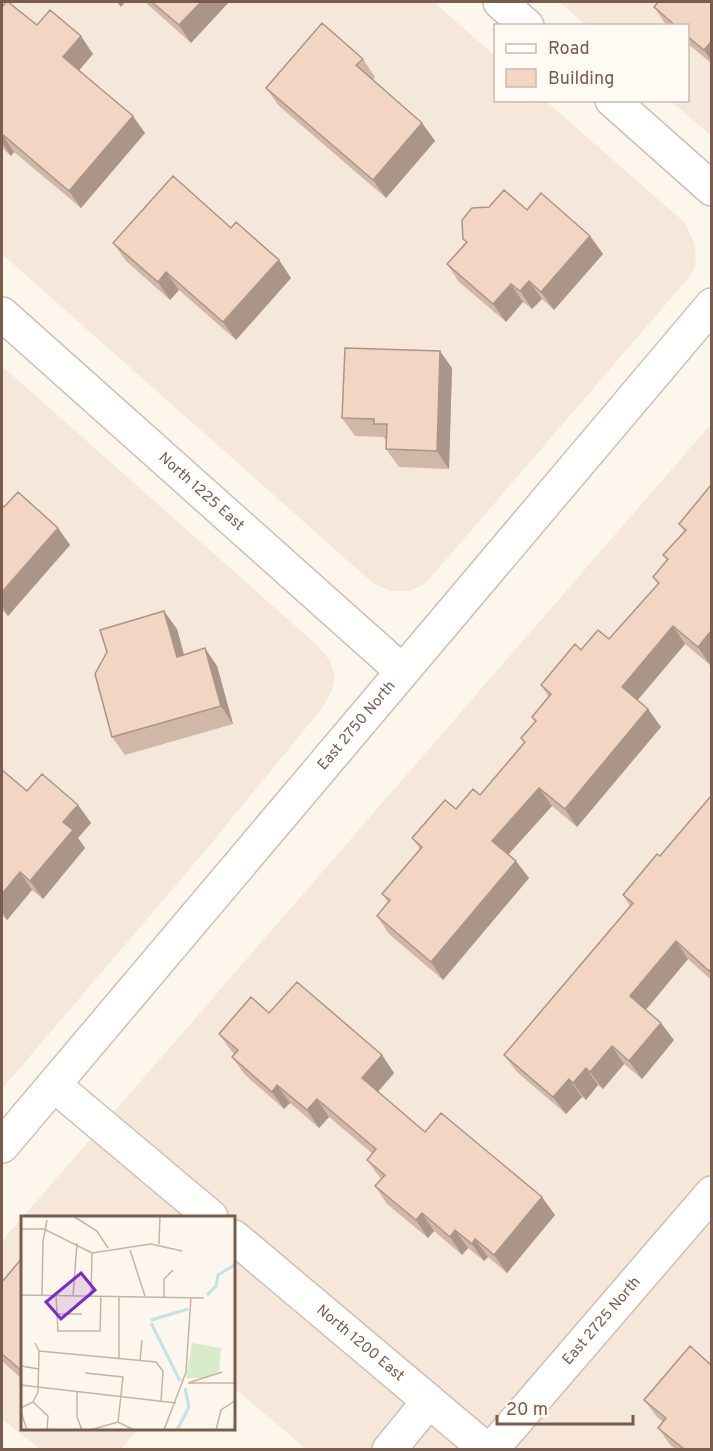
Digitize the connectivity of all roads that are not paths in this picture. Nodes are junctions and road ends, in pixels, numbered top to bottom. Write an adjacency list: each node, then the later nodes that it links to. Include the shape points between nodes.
1 (500, 2): 2 (street)
2 (525, 24)
3 (614, 102): 4 (street)
4 (711, 189)
5 (711, 305): 7 (street, East 2750 North)
6 (2, 314): 7 (street, North 1225 East)
7 (402, 671): 8 (street, East 2750 North)
8 (54, 1085): 9 (street, East 2750 North); 11 (street)
9 (2, 1146)
10 (711, 1193): 15 (street, East 2725 North)
11 (210, 1216)
12 (236, 1239): 13 (street, North 1200 East)
13 (429, 1401): 14 (street); 15 (street, North 1200 East)
14 (389, 1449)
15 (489, 1449)

